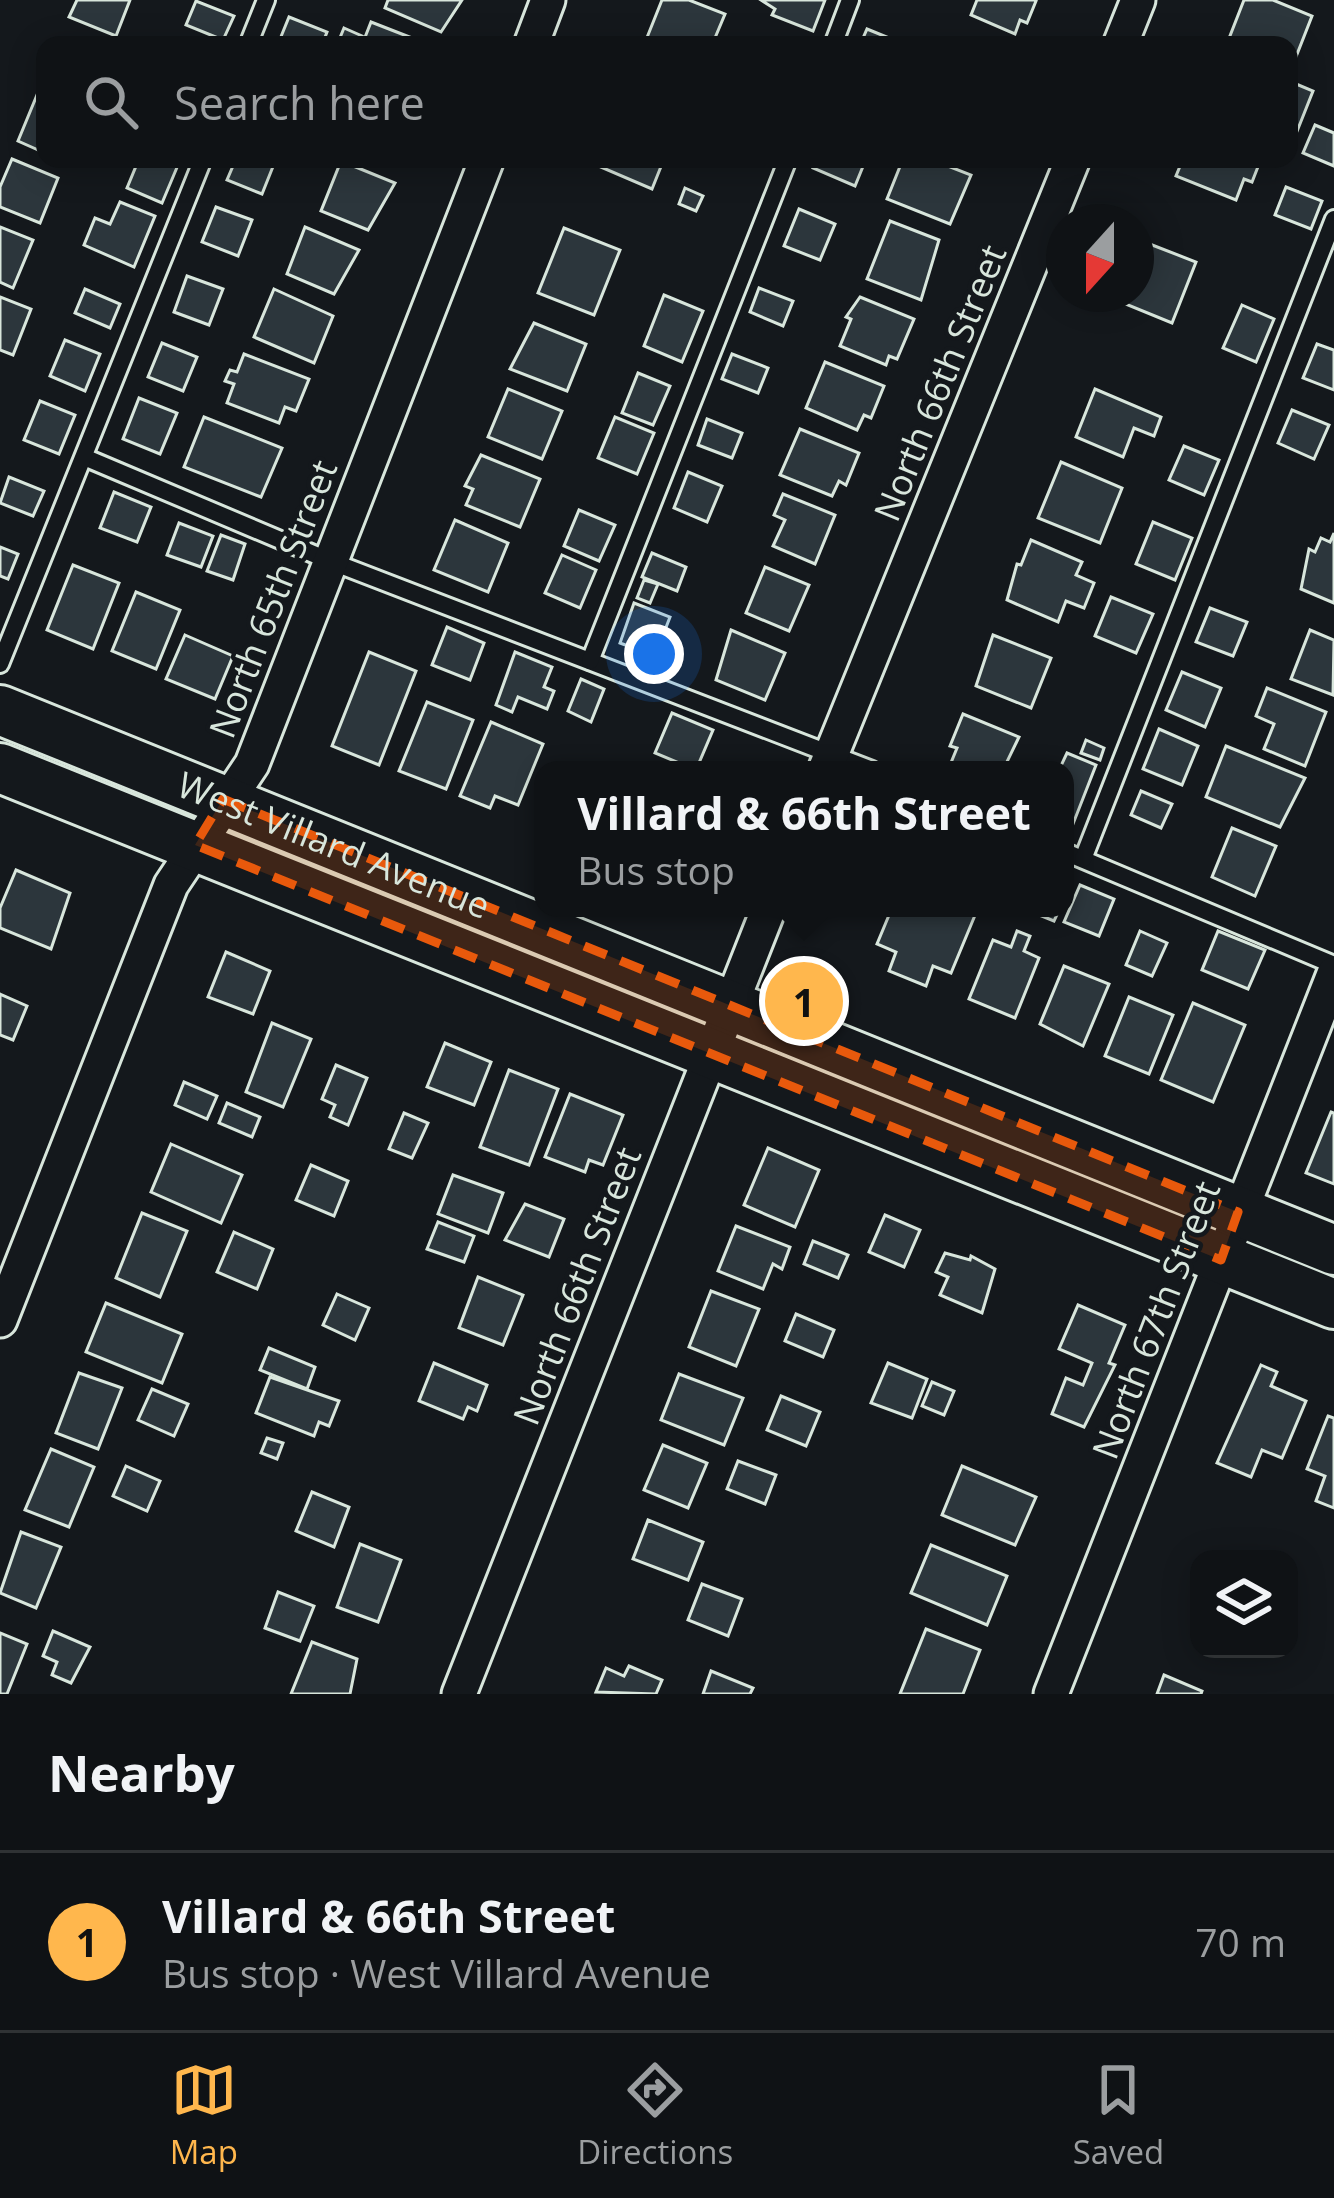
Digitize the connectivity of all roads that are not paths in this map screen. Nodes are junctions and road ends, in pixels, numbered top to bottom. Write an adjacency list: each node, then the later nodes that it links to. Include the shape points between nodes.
1 (266, 0): 5 (lane)
2 (548, 0): 6 (street)
3 (850, 0): 7 (lane)
4 (1138, 0): 8 (street)
5 (252, 36)
6 (534, 36)
7 (836, 36)
8 (1124, 36)
9 (198, 168): 14 (lane)
10 (483, 168): 15 (street, North 65th Street)
11 (784, 168): 16 (lane)
12 (1069, 168): 20 (street, North 66th Street)
13 (1334, 219): 24 (lane)
14 (84, 457): 15 (lane); 17 (lane)
15 (330, 561): 16 (lane); 22 (street, North 65th Street, via 252,764)
16 (590, 661): 19 (lane)
17 (0, 664)
18 (0, 710): 22 (street, West Villard Avenue)
19 (827, 761)
20 (829, 761)
21 (0, 768): 23 (street, West Villard Avenue)
22 (224, 799): 23 (street, North 65th Street); 28 (street, West Villard Avenue)
23 (195, 844): 29 (street, West Villard Avenue); 34 (street, North 65th Street, via 171,885)
24 (1074, 855): 26 (lane)
25 (765, 917): 28 (street, North 66th Street)
26 (1334, 964)
27 (1334, 974): 30 (street, North 67th Street)
28 (730, 1004): 29 (street, North 66th Street); 30 (street, West Villard Avenue)
29 (709, 1054): 32 (street, West Villard Avenue); 35 (street, North 66th Street)
30 (1238, 1212): 31 (street, West Villard Avenue); 32 (street, North 67th Street)
31 (1334, 1250)
32 (1221, 1259): 33 (street, West Villard Avenue); 36 (street, North 67th Street)
33 (1334, 1304)
34 (0, 1320)
35 (460, 1694)
36 (1051, 1694)

